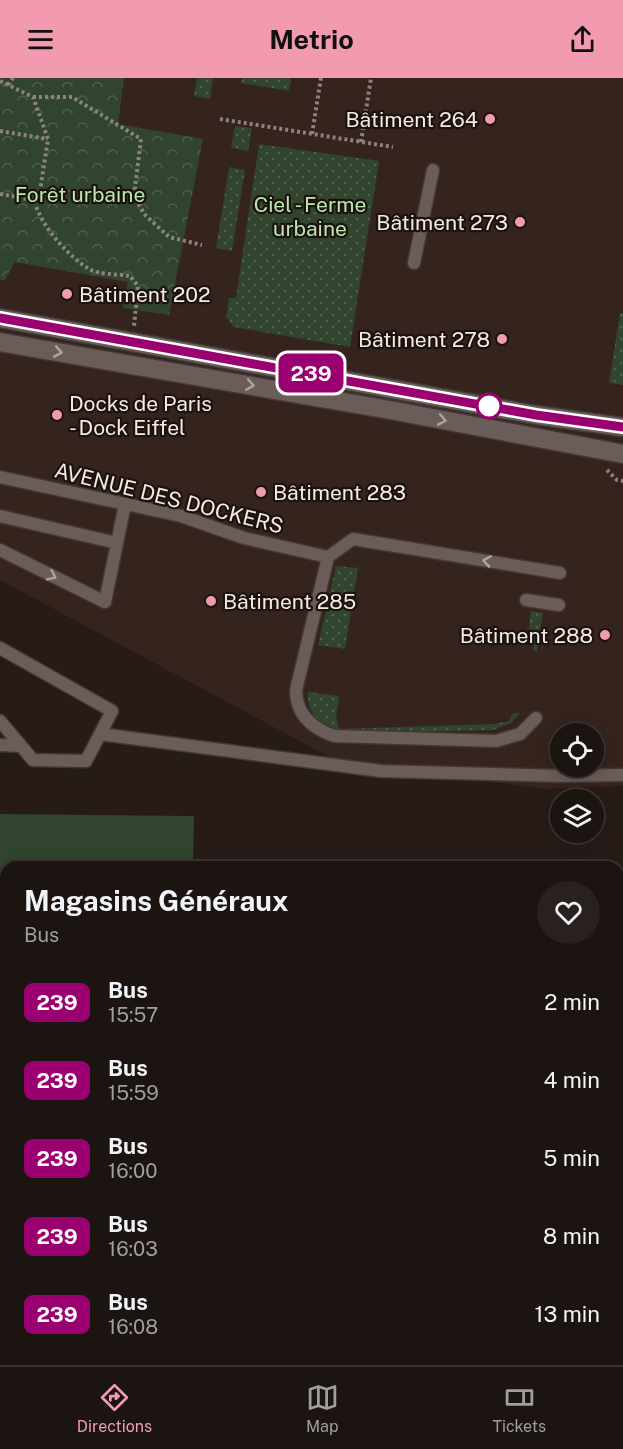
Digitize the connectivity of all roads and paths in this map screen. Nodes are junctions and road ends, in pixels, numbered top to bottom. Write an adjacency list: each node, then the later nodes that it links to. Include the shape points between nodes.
1 (13, 78): 5 (path)
2 (321, 78): 9 (path)
3 (371, 78): 11 (path)
4 (0, 81): 5 (path)
5 (8, 85): 6 (path)
6 (33, 97): 10 (path); 16 (path, via 72,97 141,139 134,195 144,214 169,237)
7 (220, 119): 9 (path)
8 (0, 131): 10 (path)
9 (312, 134): 11 (path)
10 (48, 139): 15 (path, via 39,198)
11 (361, 142): 12 (path)
12 (393, 147)
13 (433, 170): 17 (lane)
14 (0, 194): 15 (path)
15 (34, 200): 20 (path, via 38,214 63,246 91,270 130,276 138,286)
16 (202, 245)
17 (414, 263)
18 (0, 318): 20 (street)
19 (0, 342): 22 (street, one-way to 22)
20 (132, 342): 21 (street, via 536,415)
21 (623, 427)
22 (623, 454)
23 (0, 477): 24 (lane, AVENUE DES DOCKERS)
24 (125, 504): 26 (lane); 28 (lane, AVENUE DES DOCKERS)
25 (0, 516): 26 (lane)
26 (117, 543): 27 (lane, one-way to 26, via 105,602)
27 (0, 550)
28 (328, 557): 29 (lane, one-way to 28, via 353,538); 33 (lane, via 296,690 296,705 311,725 333,736 496,741 520,734)
29 (560, 573)
30 (526, 600): 31 (lane)
31 (559, 604)
32 (0, 648): 35 (lane, via 112,711)
33 (536, 718)
34 (0, 721): 37 (lane)
35 (100, 734): 37 (lane, via 86,761 33,760); 38 (lane, via 381,771 561,777)
36 (0, 745): 37 (lane)
37 (21, 746)
38 (623, 775)

